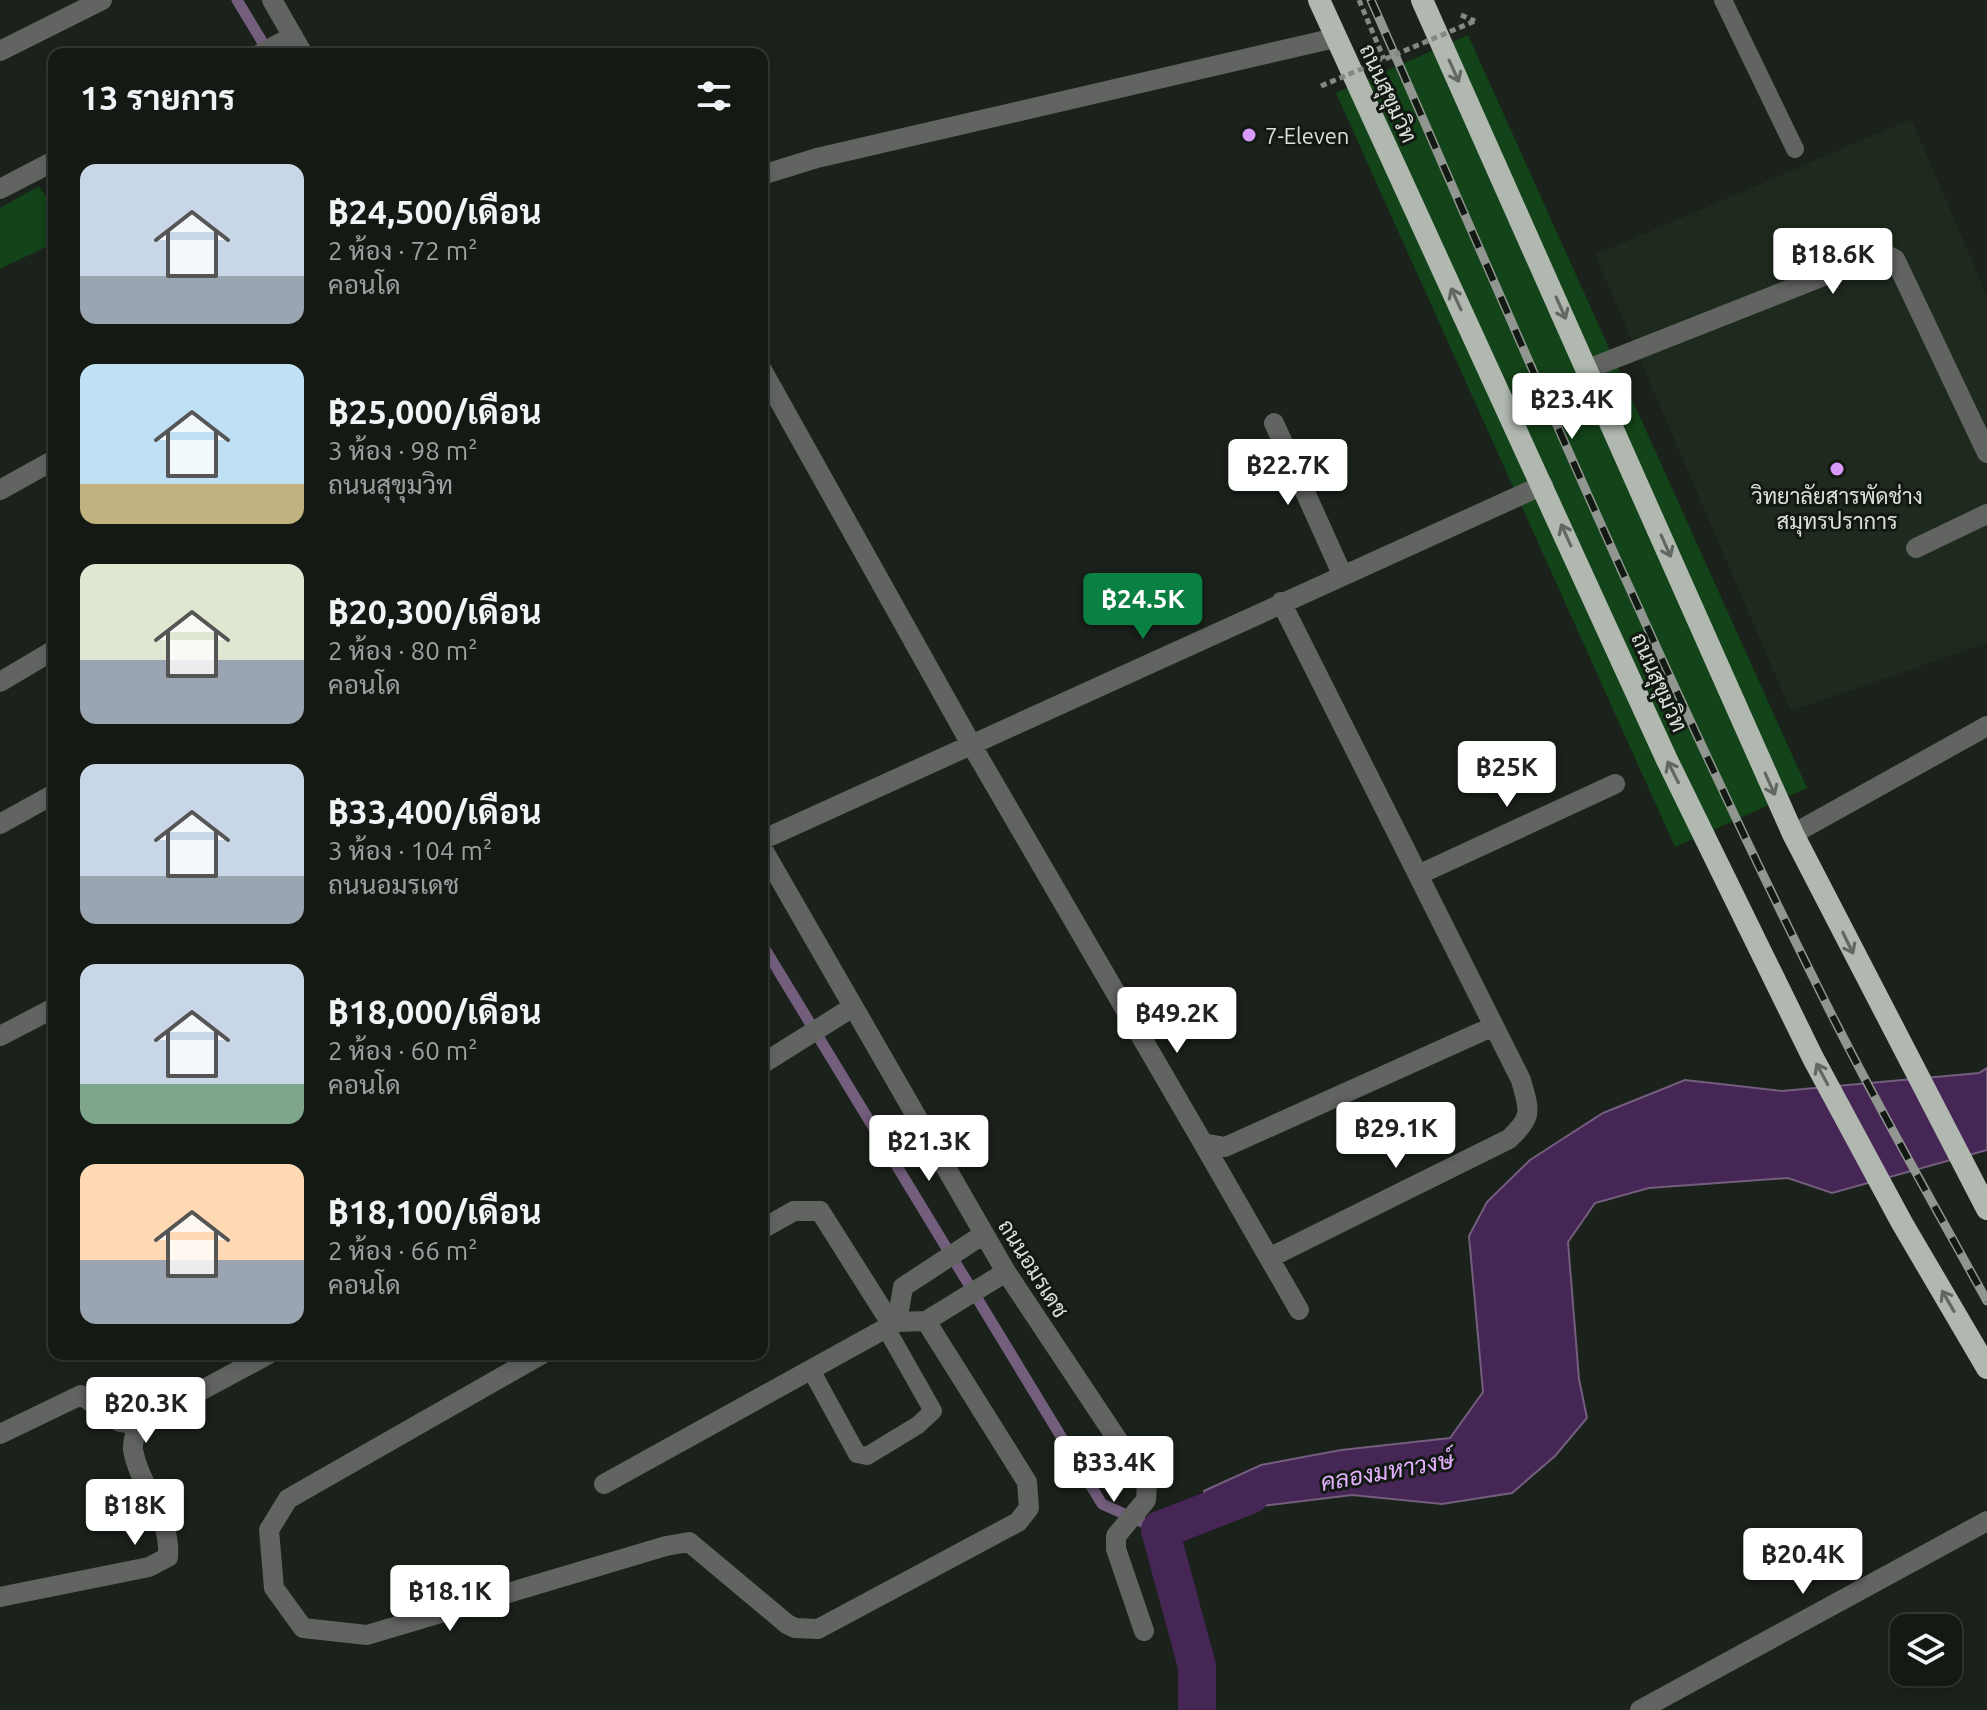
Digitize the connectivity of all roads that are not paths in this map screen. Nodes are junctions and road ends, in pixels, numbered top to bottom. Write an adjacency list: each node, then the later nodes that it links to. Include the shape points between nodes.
1 (102, 0): 8 (street)
2 (272, 0): 7 (street)
3 (1319, 0): 6 (highway, ถนนสุขุมวิท)
4 (1422, 0): 13 (highway, one-way to 13)
5 (1723, 0): 9 (lane)
6 (1335, 38): 11 (street); 18 (highway, ถนนสุขุมวิท, one-way to 6)
7 (284, 47)
8 (0, 51)
9 (1795, 149)
10 (48, 164): 12 (street)
11 (768, 173)
12 (0, 189)
13 (1588, 369): 16 (street, via 1882,253 1895,259); 31 (highway, one-way to 31)
14 (768, 381): 27 (street)
15 (1274, 423): 22 (street)
16 (1987, 453)
17 (48, 463): 19 (street)
18 (1543, 485): 22 (street); 51 (highway, ถนนสุขุมวิท, one-way to 18, via 1813,1058 1667,760)
19 (0, 490)
20 (1987, 514): 21 (street)
21 (1916, 548)
22 (1342, 574): 23 (street)
23 (1281, 602): 27 (street); 34 (street)
24 (48, 654): 25 (street)
25 (0, 682)
26 (1987, 726): 31 (street)
27 (971, 744): 32 (street); 40 (street)
28 (1615, 784): 34 (street)
29 (48, 797): 30 (street)
30 (0, 824)
31 (1793, 834): 41 (highway, one-way to 41)
32 (768, 837)
33 (768, 858): 35 (street, ถนนอมรเดช)
34 (1418, 875): 37 (street)
35 (853, 1007): 39 (street); 43 (street, ถนนอมรเดช)
36 (48, 1011): 38 (street)
37 (1494, 1026): 40 (street, via 1225,1147); 44 (street, via 1529,1108 1521,1128 1509,1139)
38 (0, 1036)
39 (768, 1060)
40 (1203, 1143): 44 (street)
41 (1987, 1209)
42 (768, 1226): 48 (street, via 794,1211 820,1211)
43 (976, 1240): 45 (street, ถนนอมรเดช); 48 (street, via 903,1287)
44 (1269, 1258): 46 (street)
45 (998, 1277): 47 (street); 58 (street, ถนนอมรเดช, via 1147,1484 1146,1500 1116,1536)
46 (1299, 1310)
47 (926, 1321): 48 (street); 50 (street, via 1027,1482 1029,1508 1018,1522 818,1629 787,1624 689,1542 367,1635 303,1628 274,1588 269,1530 288,1499)
48 (892, 1325): 52 (street); 52 (lane, via 933,1411 867,1456 857,1454)
49 (258, 1360): 53 (street)
50 (531, 1360)
51 (1987, 1368)
52 (811, 1370): 55 (street)
53 (137, 1425): 54 (street, via 120,1422 81,1395); 57 (street, via 132,1448 164,1519 168,1557 149,1567)
54 (0, 1434)
55 (604, 1484)
56 (1987, 1521): 59 (street)
57 (0, 1597)
58 (1144, 1631)
59 (1640, 1710)

